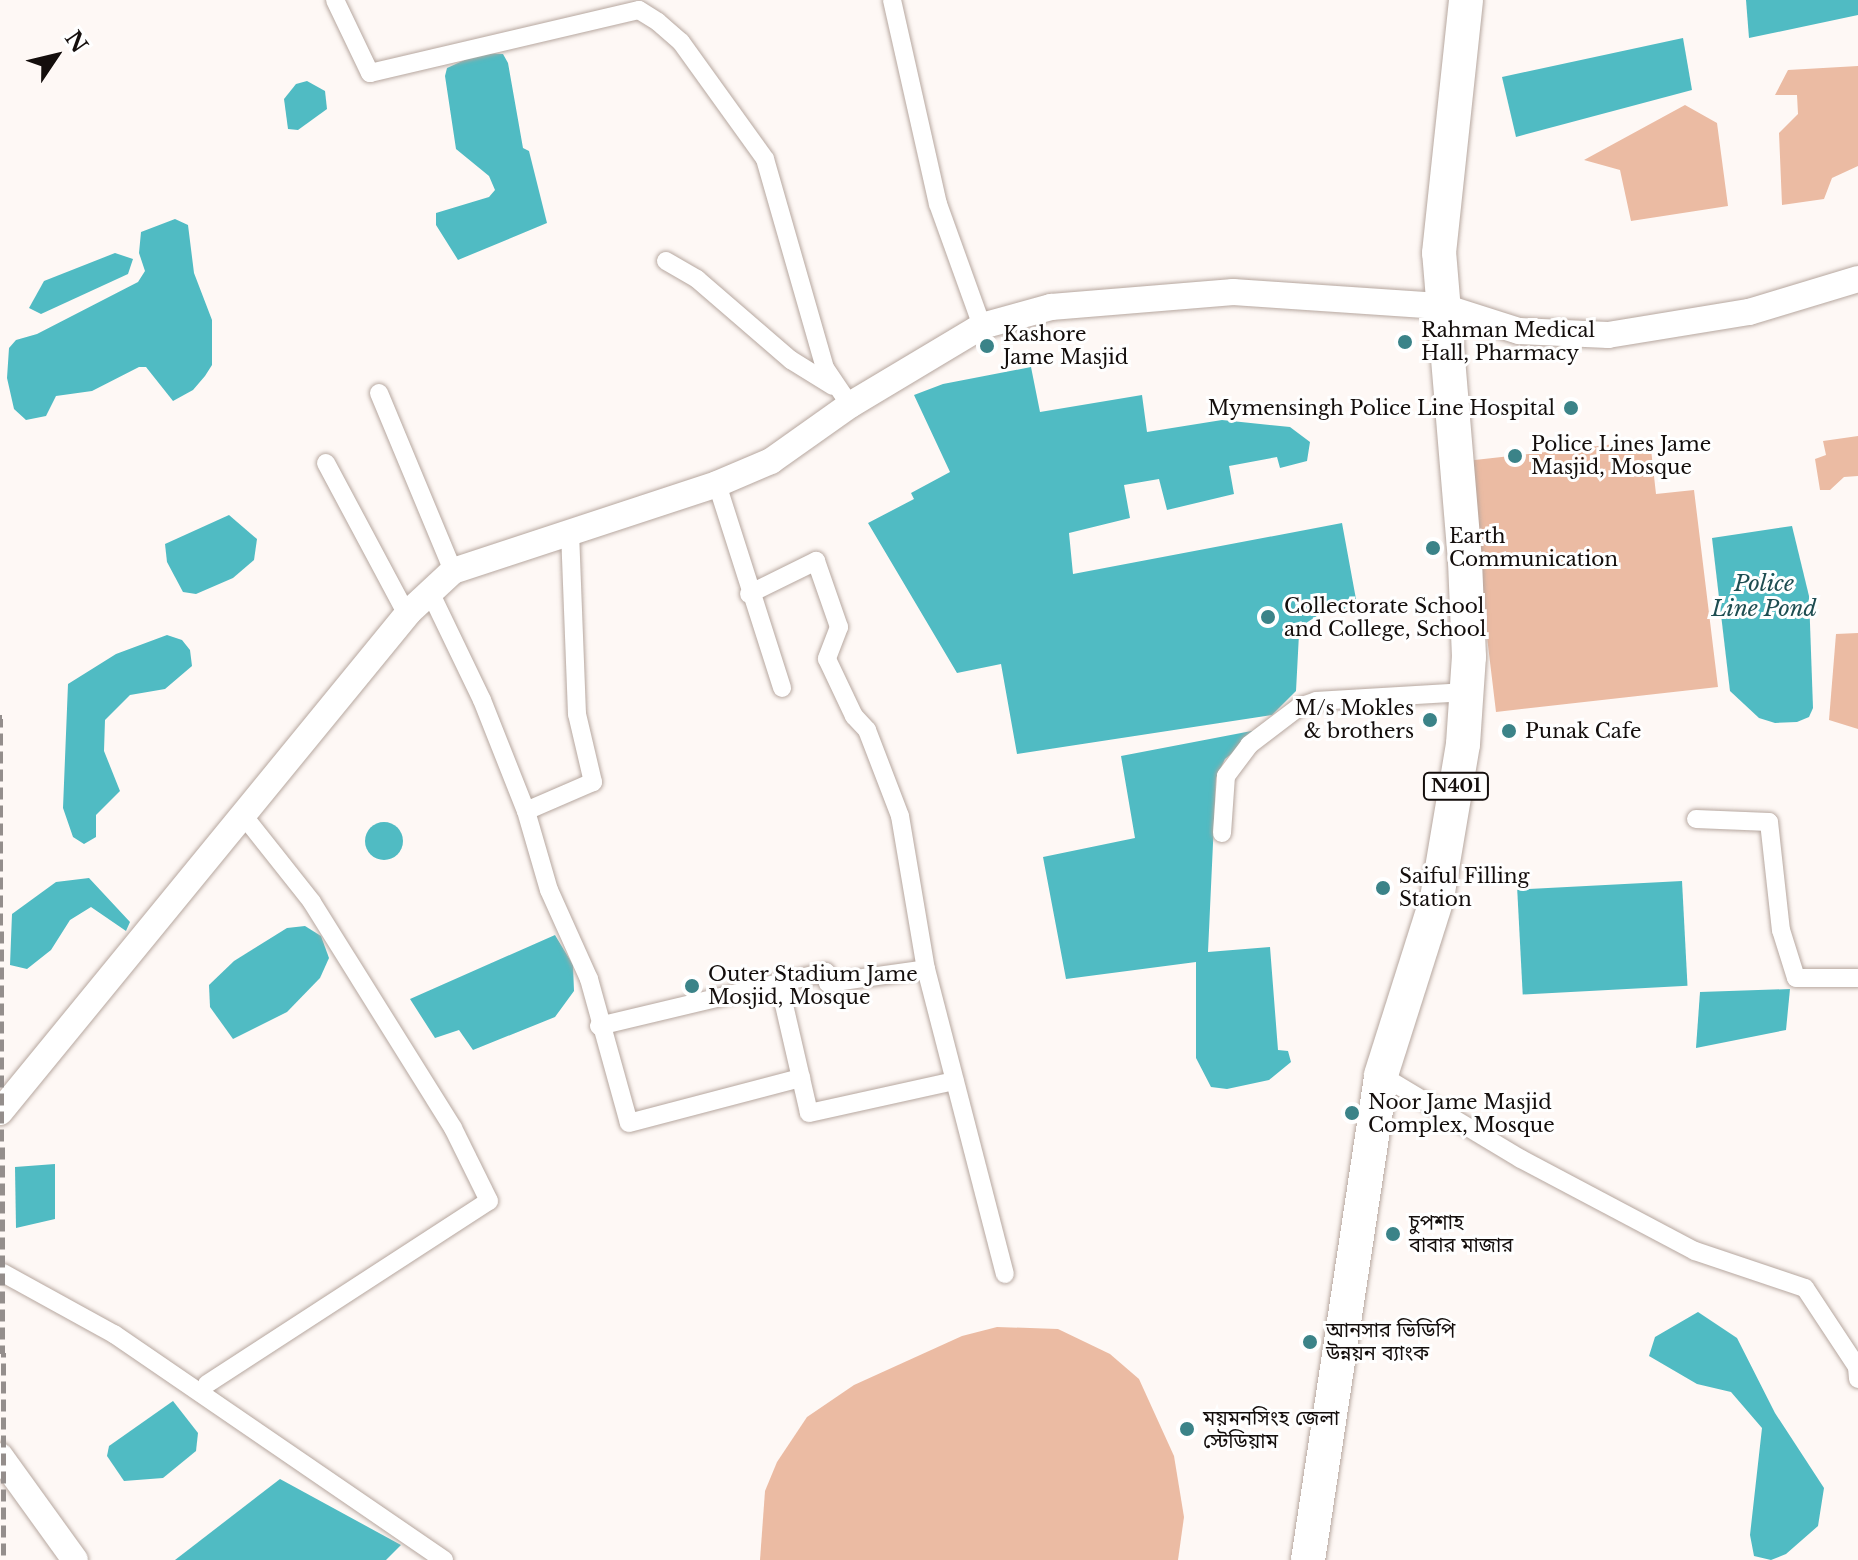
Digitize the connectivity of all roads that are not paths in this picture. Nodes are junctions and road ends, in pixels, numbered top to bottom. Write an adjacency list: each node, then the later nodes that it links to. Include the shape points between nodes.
1 (335, 0): 9 (street, via 370,73 639,10 658,22 681,42 765,159 825,368)
2 (892, 0): 7 (street, via 938,204)
3 (1466, 0): 6 (highway, N401, via 1444,171)
4 (666, 261): 9 (street, via 697,279 791,360)
5 (1858, 279): 6 (street, via 1749,312 1608,335 1519,331)
6 (1440, 306): 7 (street, via 1233,292 1051,307); 18 (highway, N401, via 1465,561)
7 (982, 326): 9 (street)
8 (379, 393): 13 (street)
9 (845, 397): 11 (street, via 771,461)
10 (326, 463): 16 (street)
11 (717, 484): 12 (street); 15 (street)
12 (570, 532): 13 (street); 19 (street, via 577,714 593,782)
13 (453, 571): 14 (street)
14 (430, 592): 16 (street); 19 (street, via 482,700)
15 (749, 594): 17 (street); 23 (street, via 816,561 839,627 827,659 854,716 867,730 900,816)
16 (407, 615): 20 (street)
17 (782, 688)
18 (1466, 692): 22 (street, via 1316,701 1299,707 1249,745 1226,776); 27 (highway, N401, via 1437,898)
19 (526, 811): 26 (street, via 549,890 589,979)
20 (243, 815): 30 (street); 34 (street, via 312,902 460,1141 489,1201)
21 (1696, 819): 24 (street, via 1769,822 1781,930 1796,978)
22 (1222, 833)
23 (926, 969): 25 (street, via 828,983 826,972); 29 (street)
24 (1858, 978)
25 (779, 983): 26 (street); 28 (street)
26 (599, 1026): 28 (street, via 629,1123)
27 (1381, 1075): 33 (street, via 1521,1159 1695,1251 1805,1288 1857,1367); 38 (highway, N401)
28 (801, 1078): 29 (street, via 809,1113)
29 (955, 1081): 32 (street)
30 (0, 1112)
31 (3, 1273): 37 (street, via 114,1334)
32 (1005, 1274)
33 (1858, 1379)
34 (207, 1384)
35 (0, 1456): 36 (street)
36 (75, 1560)
37 (444, 1560)
38 (1308, 1560)

